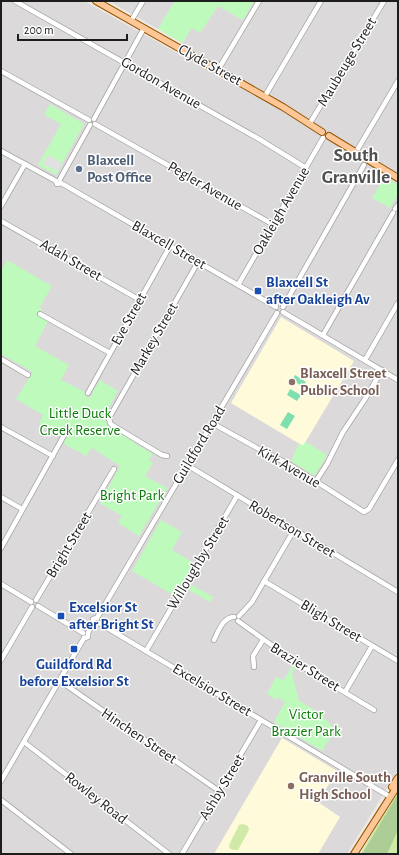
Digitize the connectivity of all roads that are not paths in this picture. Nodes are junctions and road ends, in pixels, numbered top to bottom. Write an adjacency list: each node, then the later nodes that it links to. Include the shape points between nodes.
1 (15, 1): 9 (street, Gordon Avenue)
2 (96, 1): 7 (main road, Clyde Street)
3 (143, 1): 7 (street)
4 (259, 1): 10 (street)
5 (321, 1): 13 (street)
6 (384, 1): 15 (street, Maubeuge Street)
7 (131, 21): 8 (main road, Clyde Street)
8 (144, 28): 9 (street); 10 (main road, Clyde Street)
9 (125, 62): 14 (street); 21 (street, Gordon Avenue)
10 (218, 70): 13 (main road, Clyde Street)
11 (1, 71): 14 (street, Pegler Avenue)
12 (398, 81): 18 (street)
13 (265, 96): 15 (main road, Clyde Street)
14 (92, 122): 23 (street); 27 (street, Pegler Avenue)
15 (310, 123): 16 (main road, Clyde Street)
16 (325, 135): 18 (main road, Clyde Street); 21 (street, Oakleigh Avenue)
17 (1, 151): 19 (street, Blaxcell Street)
18 (356, 152): 22 (main road, Clyde Street)
19 (25, 164): 23 (street, Blaxcell Street); 25 (street)
20 (364, 165): 33 (street)
21 (306, 168): 27 (street, Oakleigh Avenue)
22 (398, 178)
23 (59, 181): 28 (street, Blaxcell Street)
24 (398, 205): 36 (street)
25 (1, 206)
26 (1, 221): 31 (street, Adah Street)
27 (274, 225): 30 (street, Oakleigh Avenue)
28 (170, 246): 29 (street, Blaxcell Street); 31 (street, Eve Street)
29 (198, 262): 30 (street, Blaxcell Street); 48 (street, Markey Street, via 109,421)
30 (238, 285): 34 (street, Blaxcell Street)
31 (140, 300): 37 (street, Eve Street)
32 (398, 303): 39 (street)
33 (283, 309): 34 (street, via 280,305); 34 (street, via 281,314); 36 (street)
34 (276, 310): 44 (street, Guildford Road)
35 (40, 314): 37 (street)
36 (323, 335): 39 (street)
37 (110, 353): 43 (street, Eve Street)
38 (1, 360): 41 (street)
39 (365, 360): 40 (street)
40 (382, 370): 42 (street); 52 (street)
41 (28, 375)
42 (398, 380)
43 (88, 393)
44 (212, 422): 50 (street, Guildford Road); 52 (street, Kirk Avenue)
45 (1, 427): 47 (street)
46 (67, 430): 47 (street)
47 (53, 456): 55 (street)
48 (167, 456)
49 (398, 460): 52 (street, Kirk Avenue, via 365,512)
50 (187, 465): 53 (street, Robertson Street); 66 (street, Guildford Road)
51 (114, 469): 61 (street, Bright Street)
52 (316, 481)
53 (237, 496): 56 (street, Robertson Street); 71 (street, Willoughby Street)
54 (1, 498): 55 (street)
55 (22, 509): 57 (street)
56 (294, 530): 58 (street); 60 (street, Robertson Street)
57 (1, 548)
58 (264, 581): 65 (street, via 251,604); 70 (street, Bligh Street)
59 (1, 584): 62 (street)
60 (398, 592)
61 (36, 600): 62 (street); 63 (street)
62 (31, 602): 64 (street)
63 (38, 606): 64 (street); 67 (street)
64 (32, 607): 72 (street)
65 (237, 618): 68 (street, via 229,617); 69 (street, Brazier Street)
66 (96, 621): 67 (street, Guildford Road); 71 (street, Excelsior Street)
67 (85, 635): 75 (street, Guildford Road)
68 (214, 640)
69 (263, 640): 74 (street, via 253,656); 76 (street, Brazier Street)
70 (372, 646): 73 (street, Bligh Street); 76 (street)
71 (146, 651): 78 (street, Excelsior Street)
72 (1, 660)
73 (398, 661)
74 (254, 667)
75 (60, 681): 79 (street, Guildford Road); 83 (street, Hinchen Street)
76 (345, 692): 77 (street, Brazier Street)
77 (374, 710)
78 (261, 720): 83 (street, Ashby Street); 84 (street, Excelsior Street)
79 (24, 742): 81 (street, Guildford Road); 89 (street, Rowley Road)
80 (398, 778): 84 (main road)
81 (1, 781)
82 (398, 784): 84 (main road); 86 (main road)
83 (219, 791): 90 (street, Ashby Street)
84 (387, 795): 86 (main road); 87 (main road)
85 (1, 800): 88 (street)
86 (382, 811): 87 (main road)
87 (374, 822): 91 (main road)
88 (71, 854)
89 (169, 854)
90 (182, 854)
91 (354, 854)

